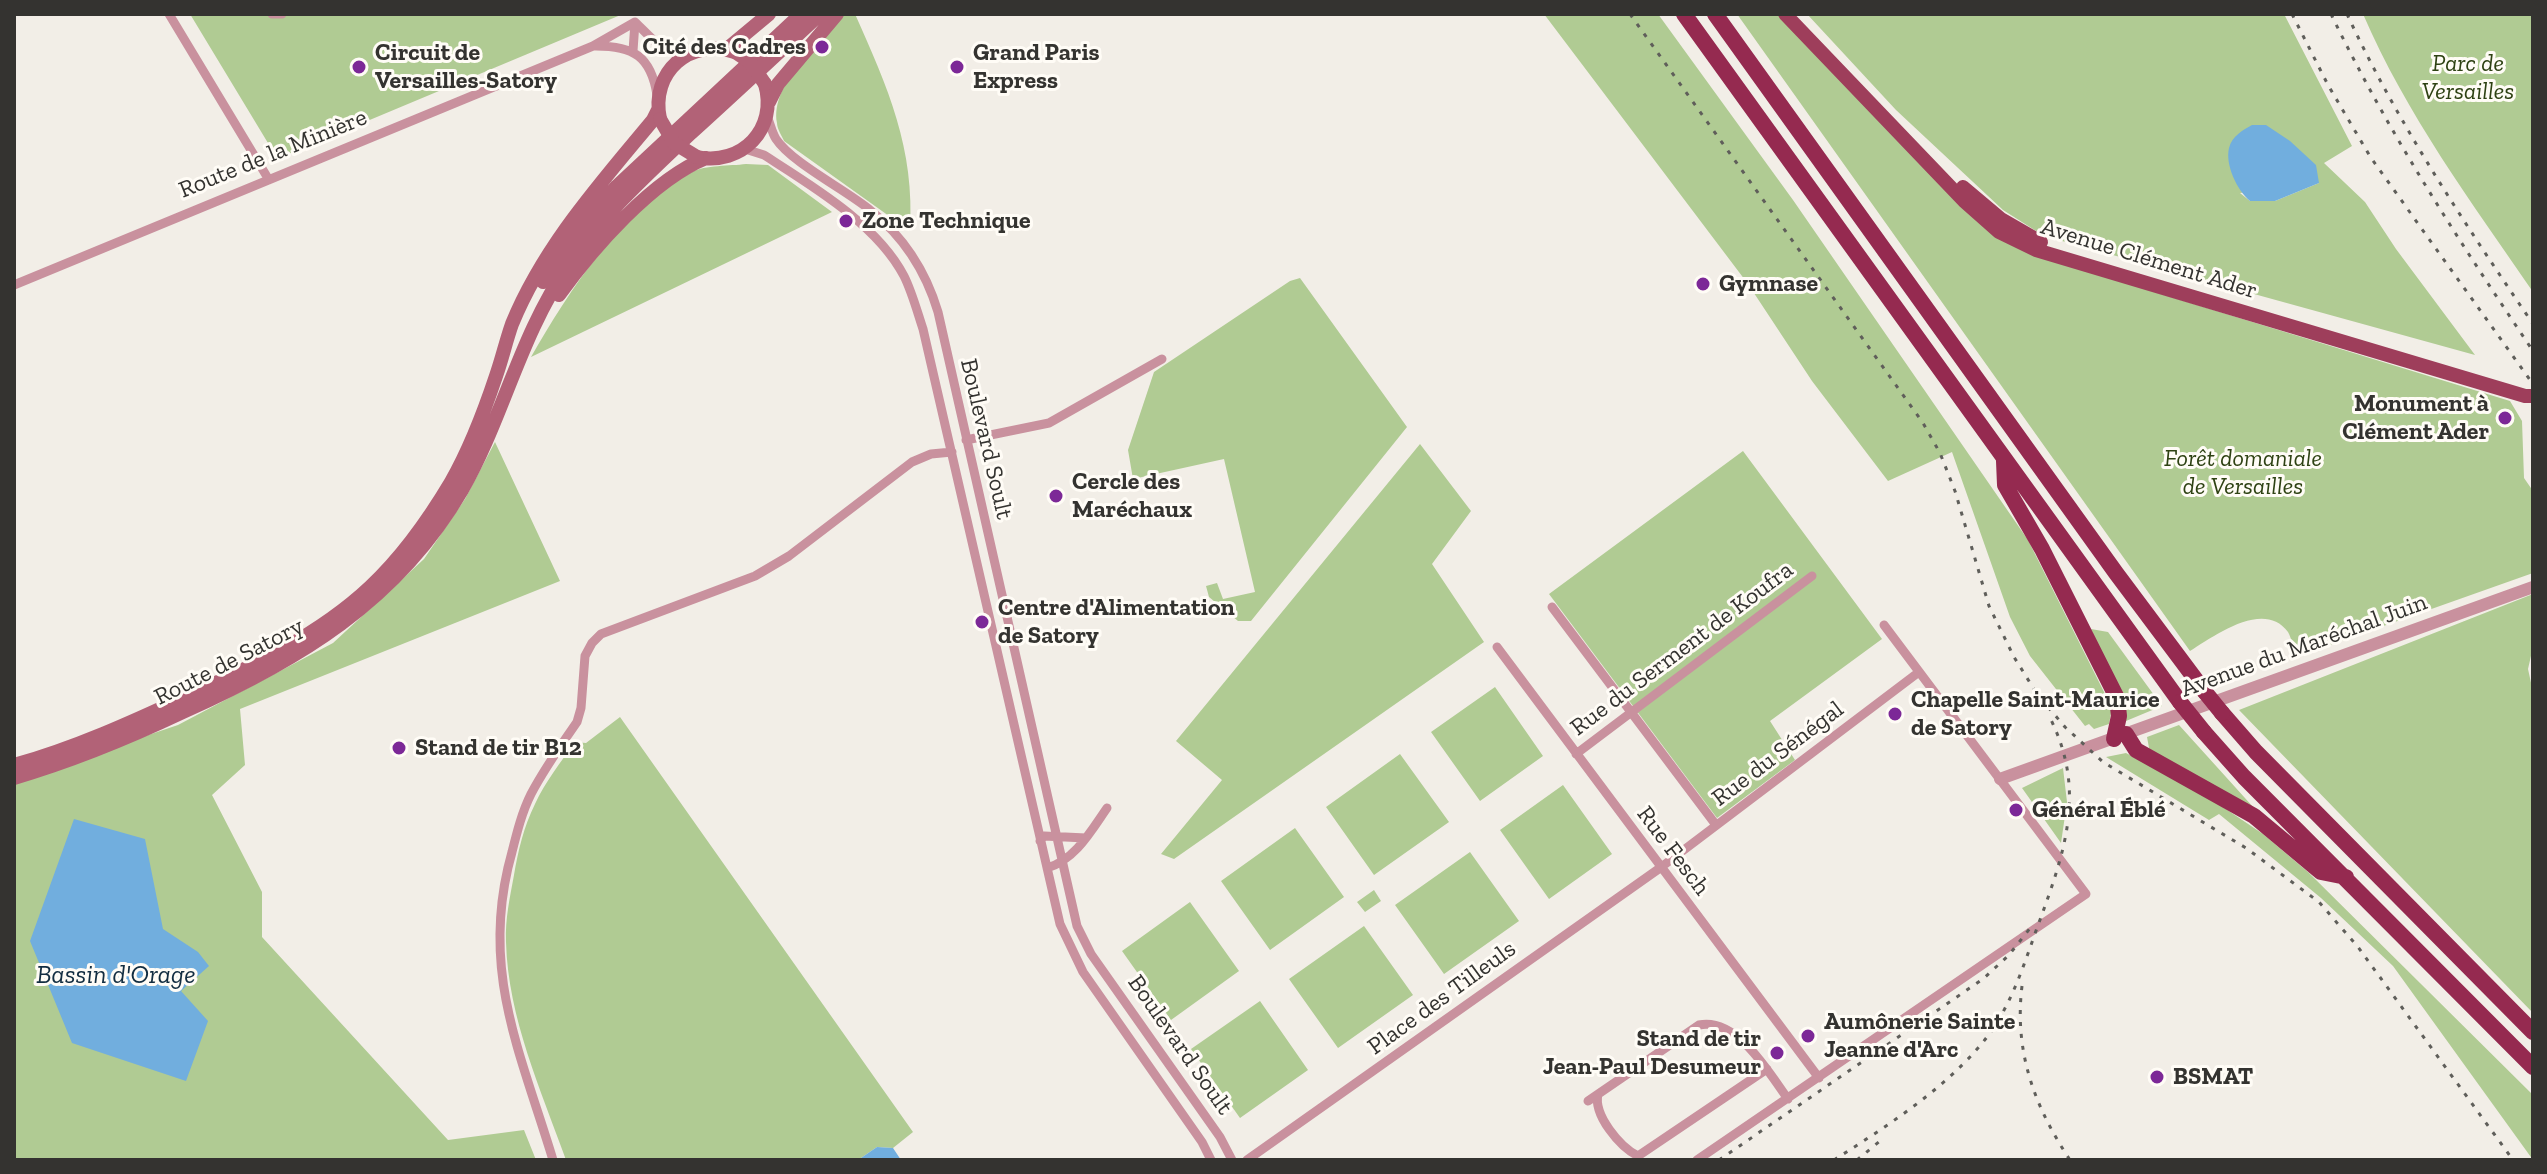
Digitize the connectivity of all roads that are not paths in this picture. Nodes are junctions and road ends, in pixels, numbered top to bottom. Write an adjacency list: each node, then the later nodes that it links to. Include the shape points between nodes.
1 (169, 14): 21 (street)
2 (272, 14): 3 (street)
3 (282, 14)
4 (769, 14): 15 (main road)
5 (801, 14): 25 (main road, via 617,186 580,228 549,270)
6 (820, 14): 24 (main road, via 597,227 549,295)
7 (837, 14): 18 (main road, via 778,84)
8 (1684, 14): 29 (highway)
9 (1785, 14): 26 (main road, Avenue Clément Ader, via 1999,232 2036,250)
10 (1797, 14): 26 (main road, Avenue Clément Ader, via 1966,191 2039,241 2517,385)
11 (1721, 18): 51 (highway, bridge, via 2205,692 2256,752)
12 (635, 22): 13 (street, Route de la Minière); 14 (street); 16 (street, via 668,52)
13 (593, 46): 14 (street); 21 (street, Route de la Minière)
14 (633, 51): 17 (street, via 649,70)
15 (731, 51): 16 (main road, via 706,48); 18 (main road, bridge, via 750,62 765,84)
16 (687, 54): 17 (main road, via 667,72)
17 (658, 109): 20 (main road, bridge, via 674,143); 25 (main road, via 549,252 512,325)
18 (768, 109): 19 (main road, via 762,131); 27 (street, Boulevard Soult, via 775,139 871,210 923,273 938,312)
19 (745, 149): 20 (main road, via 726,157); 28 (street, Boulevard Soult, via 786,169 886,248 904,277 923,329)
20 (701, 158): 24 (main road, via 600,244 555,301)
21 (269, 180): 22 (street, Route de la Minière)
22 (14, 285)
23 (1162, 359): 27 (street, via 1049,423)
24 (517, 363): 40 (main road, Route de Satory, via 462,489 405,568 350,619 234,689 130,737)
25 (497, 375): 39 (main road, Route de Satory, via 468,449 423,526 370,587 342,610 226,678 122,727)
26 (2533, 396)
27 (966, 440): 44 (street, Boulevard Soult)
28 (952, 452): 46 (street, Boulevard Soult); 60 (street, via 912,462 755,576 613,628 592,643 582,668 577,722 531,793 499,911 501,976 509,1016)
29 (2004, 461): 37 (highway, via 2005,485 2117,698); 50 (highway, bridge, via 2204,732)
30 (1812, 576): 36 (street, Rue du Serment de Koufra)
31 (2533, 587): 37 (street, Avenue du Maréchal Juin)
32 (1552, 607): 36 (street)
33 (1884, 625): 35 (street)
34 (1497, 647): 38 (street, Rue Fesch)
35 (1919, 672): 41 (street); 43 (street, Rue du Sénégal)
36 (1632, 713): 38 (street, Rue du Serment de Koufra); 43 (street)
37 (2120, 736): 41 (street, Avenue du Maréchal Juin); 50 (highway, via 2254,816 2321,872)
38 (1576, 754): 49 (street, Rue Fesch)
39 (14, 765)
40 (14, 778)
41 (2000, 779): 54 (street, via 2086,894)
42 (1107, 808): 45 (street)
43 (1716, 825): 49 (street, Rue du Sénégal)
44 (1055, 835): 45 (street); 46 (street); 47 (street, Boulevard Soult)
45 (1086, 838): 47 (street)
46 (1040, 841): 48 (street, Boulevard Soult)
47 (1061, 864): 48 (street); 55 (street, Boulevard Soult, via 1077,926 1091,954)
48 (1047, 868): 56 (street, Boulevard Soult, via 1070,950)
49 (1660, 868): 54 (street, Rue Fesch); 63 (street, Place des Tilleuls)
50 (2346, 877): 52 (highway)
51 (2533, 1032)
52 (2533, 1067)
53 (1767, 1069): 57 (street, via 1724,1027 1708,1023); 57 (street, via 1638,1156 1613,1136); 58 (street)
54 (1819, 1078): 58 (street)
55 (1180, 1080): 56 (street); 62 (street, Boulevard Soult)
56 (1165, 1090): 61 (street, Boulevard Soult)
57 (1598, 1094): 59 (street)
58 (1788, 1099): 64 (street)
59 (1588, 1101)
60 (553, 1160)
61 (1211, 1160)
62 (1232, 1160)
63 (1247, 1160)
64 (1697, 1160)

